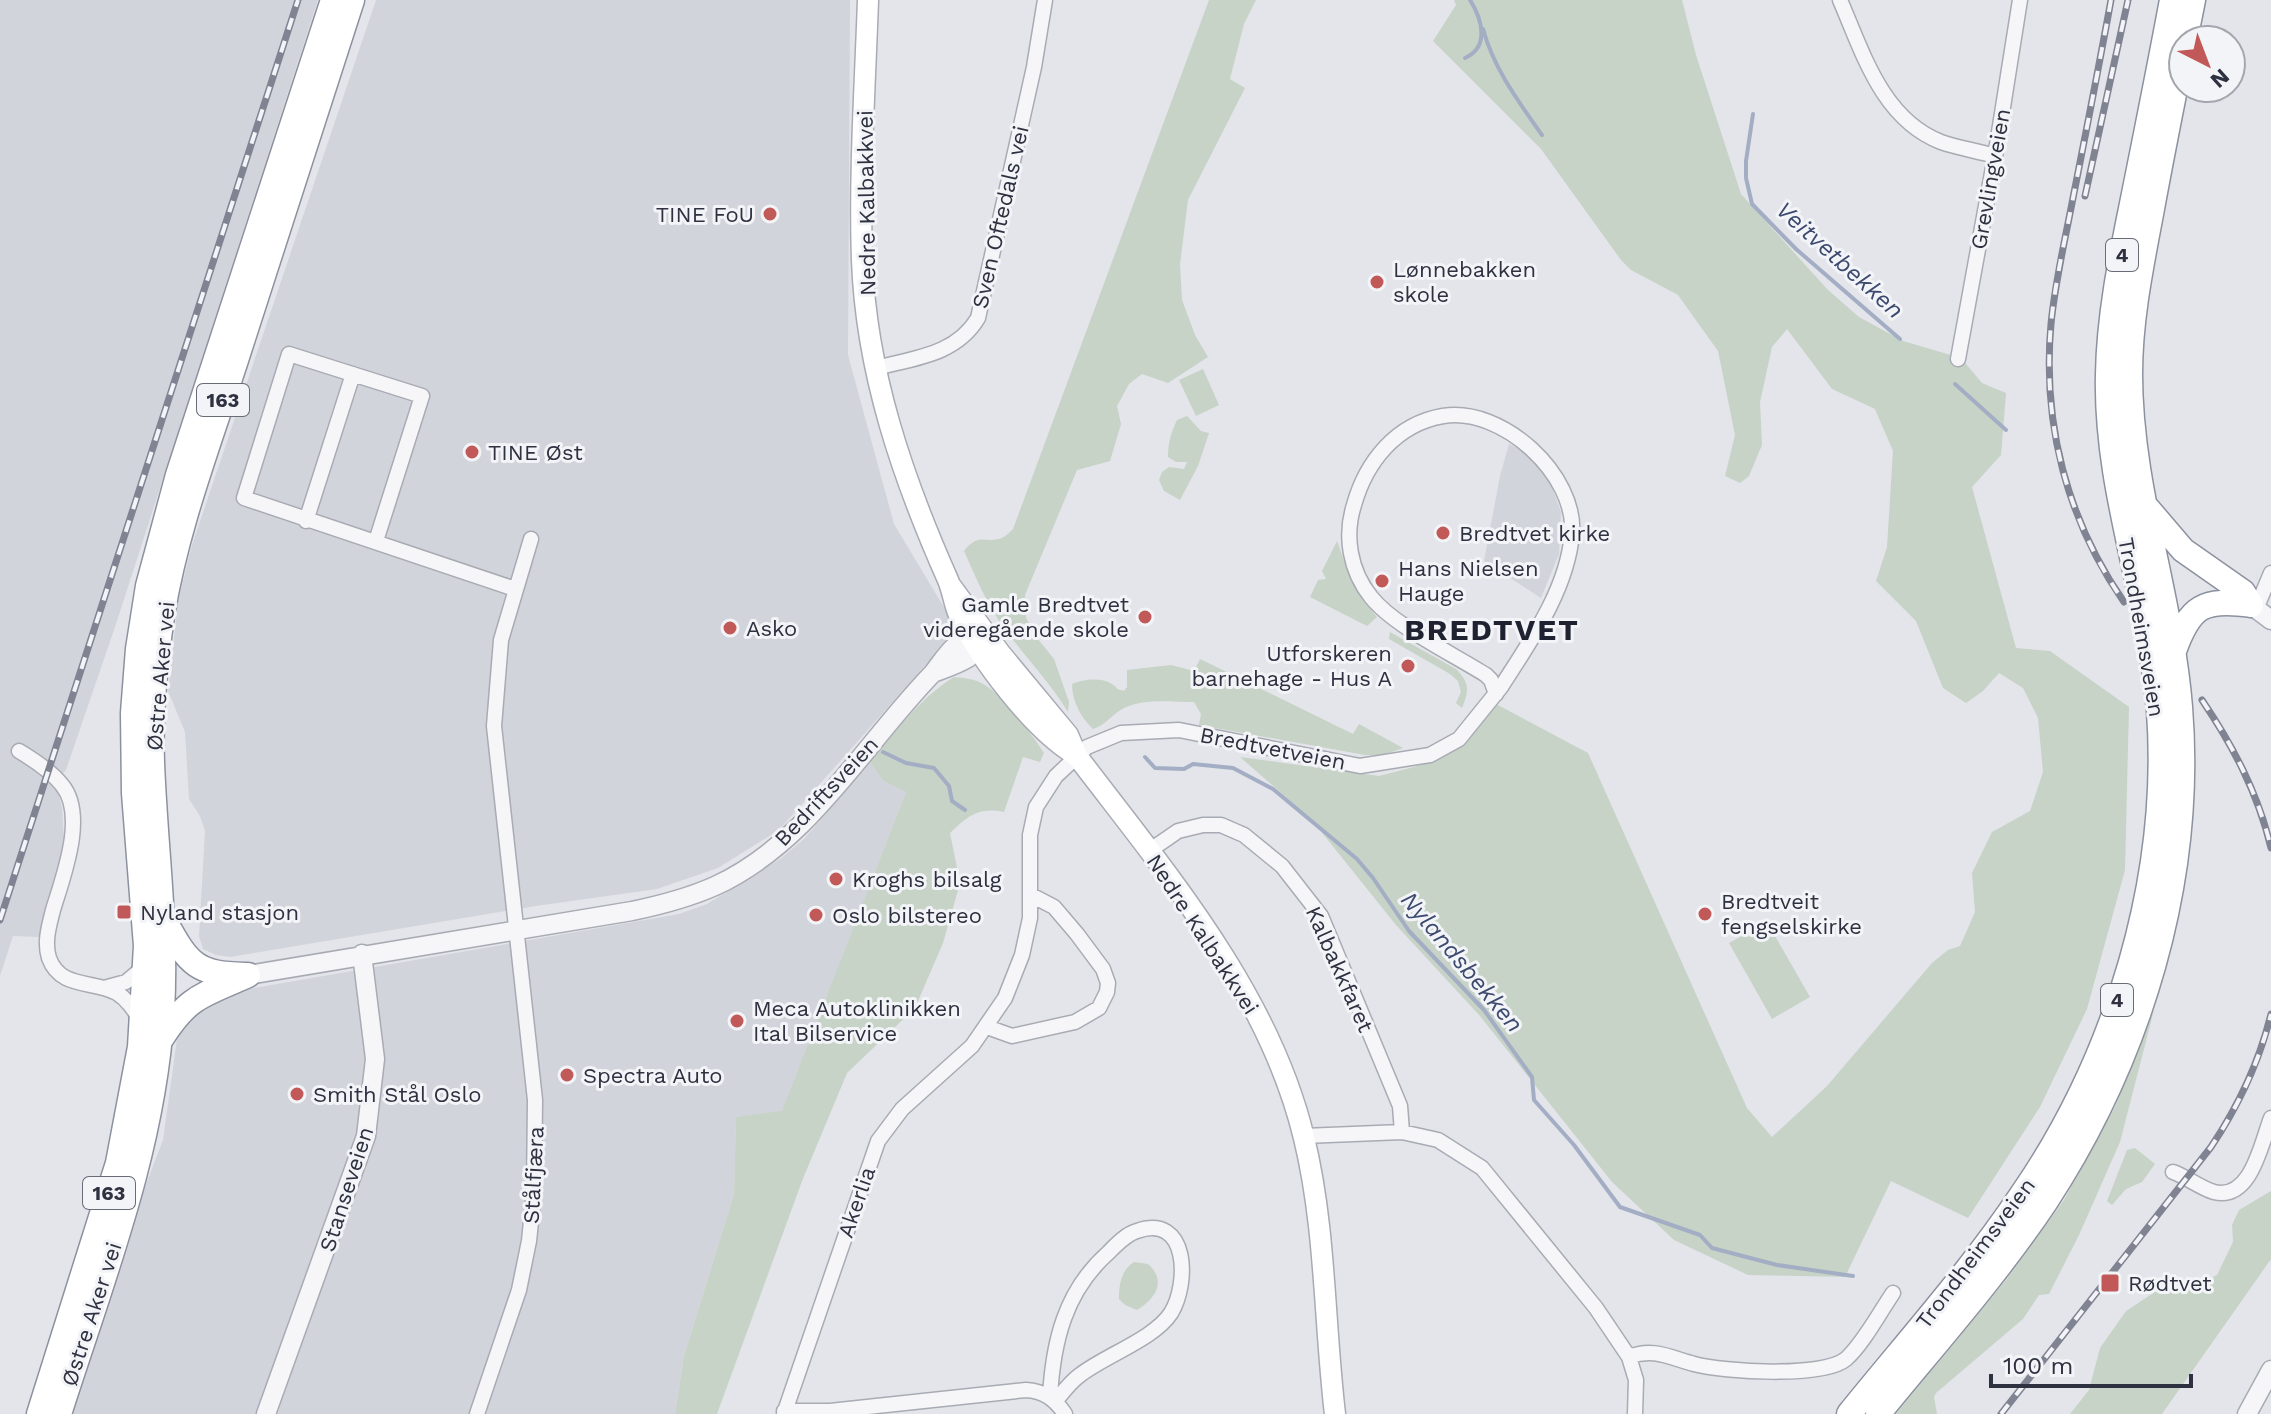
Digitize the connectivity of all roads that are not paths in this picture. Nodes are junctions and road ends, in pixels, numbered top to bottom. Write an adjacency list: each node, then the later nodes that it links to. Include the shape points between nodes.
1 (333, 0): 32 (highway, Østre Aker vei / 163, via 178,475 148,586 133,735)
2 (352, 0): 29 (highway, Østre Aker vei / 163, via 196,482 168,585 152,729)
3 (868, 0): 13 (main road, Nedre Kalbakkvei, via 862,262)
4 (1045, 0): 13 (street, Sven Oftedals vei, via 978,318 954,345)
5 (1840, 0): 11 (street, via 1882,93 1908,123 1942,142)
6 (2020, 0): 11 (street, Grevlingveien)
7 (2172, 0): 54 (highway, Trondheimsveien / 4, via 2121,262 2107,375 2113,472 2159,711 2159,795 2140,929 2102,1043 2045,1160 1979,1254)
8 (2193, 0): 9 (highway)
9 (2188, 24)
10 (2172, 104): 15 (highway, Trondheimsveien / 4, via 2131,337 2133,431)
11 (1995, 156): 12 (street, Grevlingveien)
12 (1958, 359)
13 (876, 368): 22 (main road, Nedre Kalbakkvei, via 922,523 956,608)
14 (353, 374): 16 (street); 16 (street, via 289,354 244,498); 18 (street, via 422,396)
15 (2143, 500): 21 (highway, via 2168,536 2243,592); 23 (highway, Trondheimsveien / 4)
16 (306, 521): 18 (street)
17 (531, 539): 20 (street)
18 (376, 541): 20 (street)
19 (2271, 573): 21 (street)
20 (515, 589): 30 (street, via 496,672 494,726)
21 (2259, 611): 23 (highway, via 2223,601 2198,608 2185,623)
22 (979, 640): 26 (main road, Nedre Kalbakkvei, via 1050,735); 30 (street, Bedriftsveien, via 952,648 799,827 735,875 655,906)
23 (2174, 651): 55 (highway, Trondheimsveien / 4, via 2182,739 2175,861 2152,970 2127,1043 2083,1139 2044,1204)
24 (1496, 694): 24 (street, Bredtvetveien, via 1553,601 1568,564 1573,530 1568,499 1555,474 1505,430 1476,419 1444,416 1403,431 1365,474 1350,518 1354,568 1381,607 1486,675); 26 (street, Bredtvetveien, via 1459,739 1430,755 1360,766 1179,730 1121,733 1095,742)
25 (19, 751): 34 (street, via 63,786 72,807 68,859 47,932 50,959 63,978)
26 (1077, 756): 27 (main road, Nedre Kalbakkvei); 28 (street, Akerlia, via 1047,786 1036,807 1030,835)
27 (1149, 851): 39 (street, Kalbakkfaret, via 1178,831 1221,825 1244,835 1282,866 1321,916 1400,1106); 40 (main road, Nedre Kalbakkvei, via 1248,998 1285,1077)
28 (1031, 895): 36 (street, Akerlia, via 1019,967); 36 (street, via 1061,914 1100,964 1108,983 1105,998 1086,1018 1028,1034 1005,1035)
29 (163, 918): 33 (highway, via 198,966 218,974); 37 (highway, Østre Aker vei / 163)
30 (517, 929): 31 (street, Bedriftsveien); 50 (street, Stålfjæra, via 535,1100 533,1204 513,1312)
31 (362, 954): 33 (street, Bedriftsveien); 49 (street, Stanseveien, via 375,1059 366,1136)
32 (146, 964): 34 (street, via 126,982); 35 (highway, Østre Aker vei / 163)
33 (248, 975): 37 (highway, via 189,1003)
34 (104, 988): 35 (street, via 128,1002)
35 (142, 1023): 47 (highway, Østre Aker vei / 163, via 118,1163)
36 (987, 1027): 46 (street, Akerlia, via 893,1118 878,1141)
37 (160, 1041): 48 (highway, Østre Aker vei / 163, via 137,1167)
38 (2271, 1118): 41 (street, via 2242,1186 2214,1192)
39 (1402, 1132): 40 (street); 43 (street, via 1438,1140 1482,1168 1596,1308)
40 (1304, 1136): 52 (main road, Nedre Kalbakkvei, via 1317,1208)
41 (2173, 1172)
42 (1893, 1293): 43 (street, via 1851,1354 1832,1366 1761,1373 1703,1366 1653,1351)
43 (1629, 1357): 53 (street, via 1636,1380)
44 (2271, 1370): 56 (street)
45 (1053, 1399): 45 (street, via 1173,1310 1183,1264 1170,1237 1152,1229 1135,1231 1103,1256 1081,1284 1057,1338); 46 (street, via 1026,1390); 51 (street)
46 (784, 1413)
47 (39, 1414)
48 (59, 1414)
49 (266, 1414)
50 (477, 1414)
51 (1065, 1414)
52 (1335, 1414)
53 (1635, 1414)
54 (1849, 1414)
55 (1878, 1414)
56 (2247, 1414)

